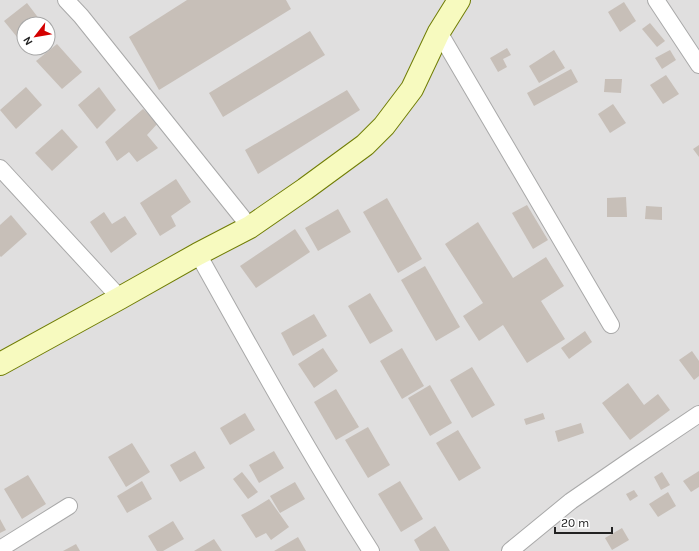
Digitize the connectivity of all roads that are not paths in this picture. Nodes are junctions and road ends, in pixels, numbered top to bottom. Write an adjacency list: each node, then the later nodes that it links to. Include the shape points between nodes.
1 (66, 0): 7 (street)
2 (459, 0): 4 (street)
3 (656, 0): 5 (street)
4 (440, 32): 7 (street, via 412,89 384,126 365,145); 10 (street)
5 (699, 65)
6 (0, 168): 9 (street)
7 (250, 227): 8 (street)
8 (198, 254): 9 (street); 15 (street, via 286,411)
9 (120, 298): 11 (street)
10 (611, 325)
11 (0, 364)
12 (699, 414): 16 (street, via 570,501)
13 (69, 506): 14 (street)
14 (2, 549)
15 (371, 551)
16 (510, 551)

